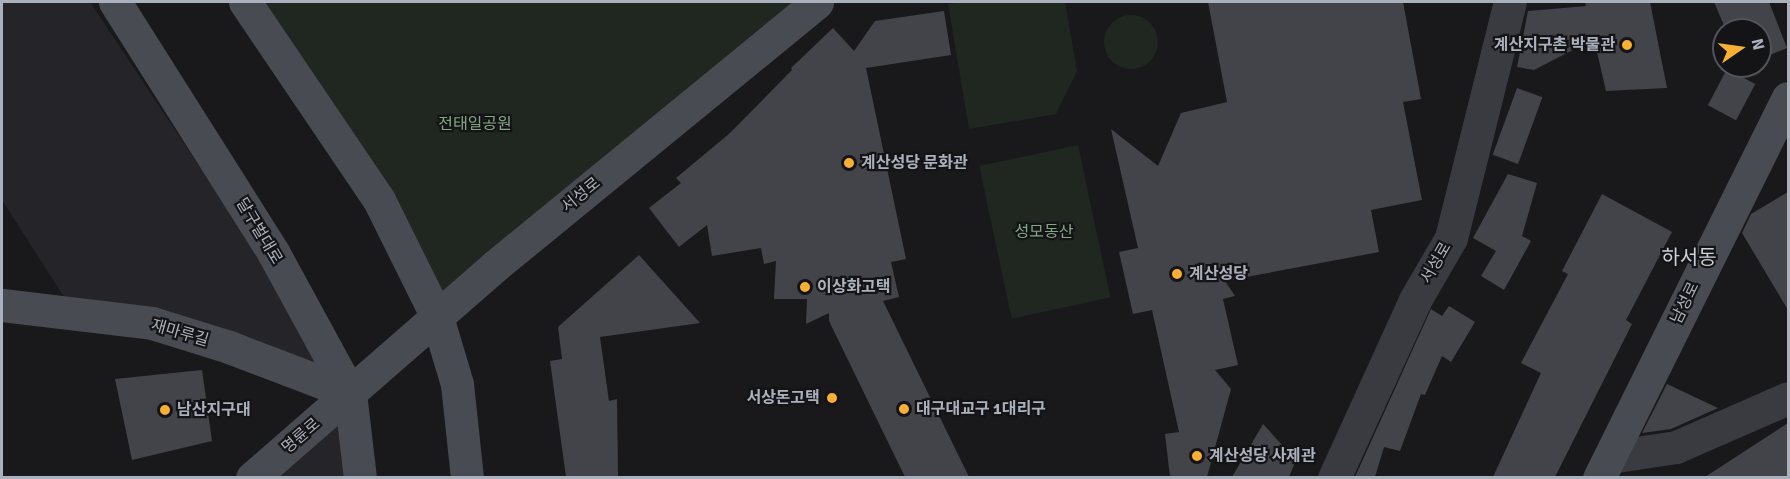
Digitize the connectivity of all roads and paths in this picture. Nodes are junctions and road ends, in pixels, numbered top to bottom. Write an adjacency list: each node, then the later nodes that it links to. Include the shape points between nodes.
1 (115, 2): 8 (street, 달구벌대로, via 273,252)
2 (245, 2): 7 (street, via 379,200)
3 (817, 2): 7 (street, 서성로)
4 (1510, 2): 14 (street, 서성로, via 1451,238 1415,300)
5 (1788, 98): 10 (street, 남성로)
6 (2, 305): 8 (street, 재마루길, via 152,324 229,347)
7 (437, 317): 8 (street, 서성로); 13 (street, via 457,384)
8 (350, 393): 11 (street, 명륜로); 12 (street, 달구벌대로)
9 (1788, 398): 10 (street, via 1677,447)
10 (1604, 467)
11 (252, 477)
12 (360, 477)
13 (467, 477)
14 (1334, 477)

